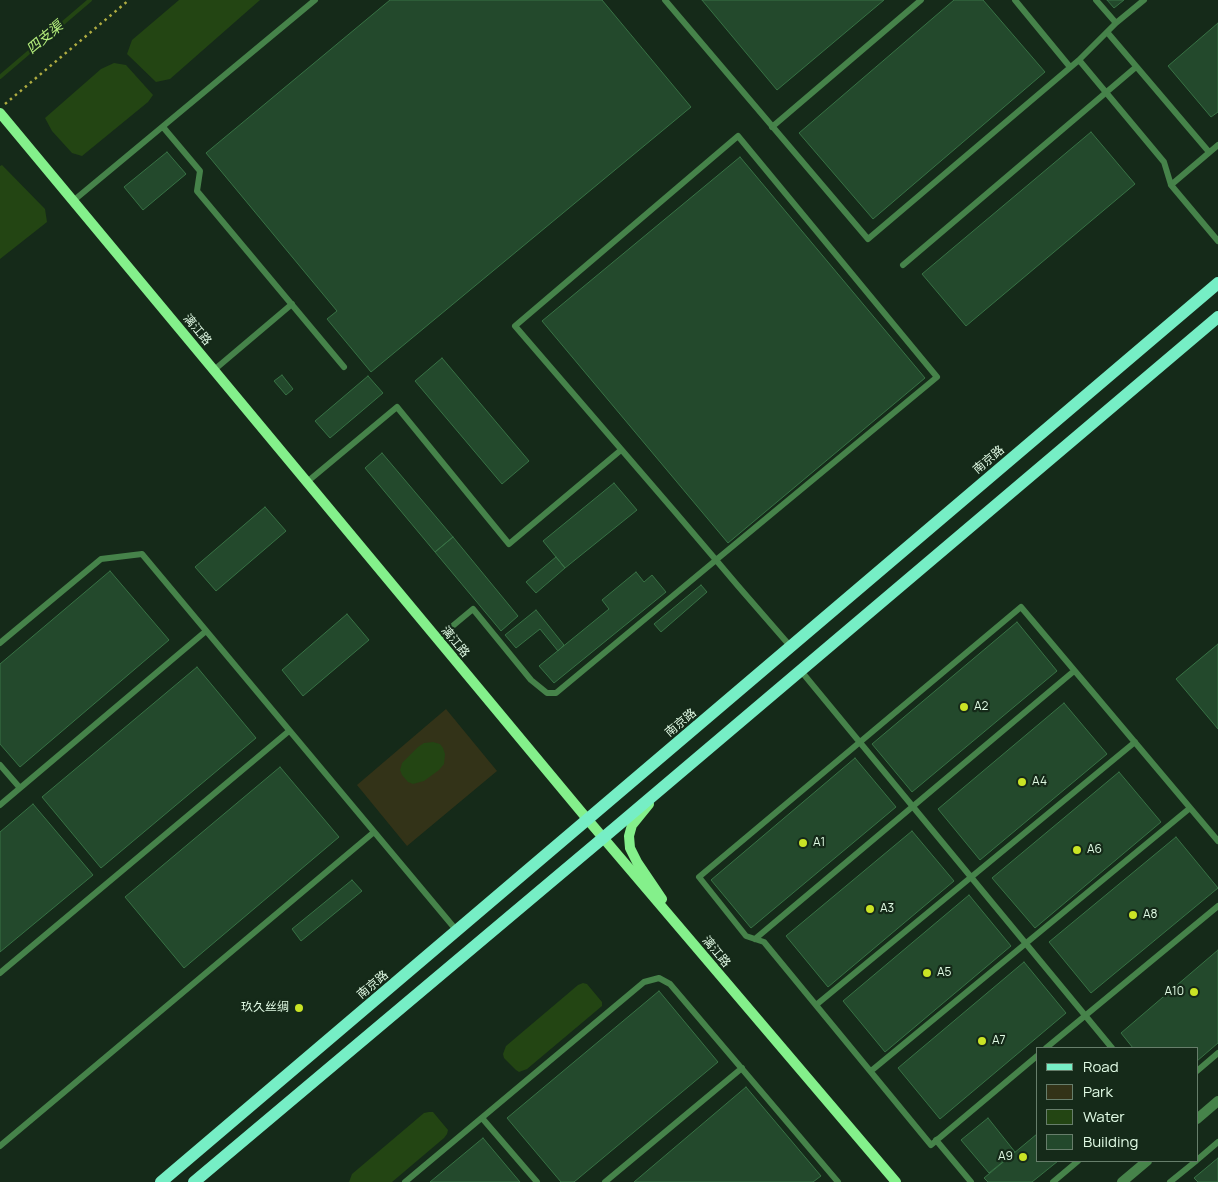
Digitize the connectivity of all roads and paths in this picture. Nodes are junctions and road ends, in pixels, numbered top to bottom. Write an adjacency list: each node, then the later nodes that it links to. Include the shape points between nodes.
1 (128, 0): 14 (path)
2 (315, 0): 16 (lane)
3 (665, 0): 17 (lane)
4 (921, 0): 17 (lane)
5 (1015, 0): 11 (lane)
6 (1096, 0): 8 (lane)
7 (1144, 0): 8 (lane)
8 (1116, 23): 9 (lane)
9 (1107, 32): 10 (lane); 12 (lane)
10 (1079, 60): 11 (lane); 13 (lane)
11 (1070, 67): 17 (lane, via 868,239)
12 (1136, 67): 13 (lane); 19 (lane)
13 (1106, 93): 20 (lane, via 1164,162); 23 (lane)
14 (0, 108)
15 (0, 114): 21 (street, 漓江路)
16 (163, 127): 21 (lane); 25 (lane, via 200,171 197,191)
17 (772, 127)
18 (1218, 145): 19 (lane)
19 (1209, 152): 20 (lane)
20 (1171, 185): 22 (lane)
21 (73, 201): 28 (street, 漓江路)
22 (1218, 241)
23 (903, 265)
24 (1218, 283): 35 (main road, 南京路)
25 (292, 304): 27 (lane); 28 (lane)
26 (1218, 317): 36 (main road)
27 (344, 367)
28 (214, 370): 30 (street, 漓江路)
29 (621, 450): 30 (lane, via 509,544 397,407); 31 (lane); 31 (lane, via 515,326 738,136 937,377)
30 (307, 482): 33 (street, 漓江路)
31 (716, 560): 33 (lane, via 556,693 547,693 530,680 473,609); 35 (lane)
32 (206, 631): 34 (lane, via 142,554 101,559); 38 (lane); 42 (lane)
33 (437, 639): 47 (street, 漓江路)
34 (0, 643)
35 (791, 647): 47 (main road, 南京路)
36 (801, 670): 39 (lane); 43 (main road)
37 (1074, 671): 39 (lane, via 1021,607); 40 (lane); 45 (lane)
38 (289, 731): 48 (lane); 57 (lane)
39 (860, 742): 45 (lane); 55 (lane, via 699,877 746,936)
40 (1135, 742): 46 (lane); 51 (lane)
41 (0, 765): 42 (lane)
42 (20, 788): 44 (lane)
43 (662, 788): 49 (main road); 54 (street, via 632,825 630,848)
44 (0, 805)
45 (913, 806): 51 (lane); 55 (lane)
46 (1190, 808): 50 (lane); 56 (lane)
47 (588, 820): 49 (street, 漓江路); 53 (main road, 南京路)
48 (374, 832): 53 (lane); 72 (lane)
49 (603, 838): 54 (street, 漓江路); 79 (main road)
50 (1218, 841)
51 (971, 877): 56 (lane); 58 (lane)
52 (1218, 906): 59 (lane)
53 (457, 932): 78 (main road, 南京路)
54 (686, 936): 84 (street, 漓江路)
55 (755, 939): 58 (lane, via 764,942)
56 (1026, 943): 59 (lane); 66 (lane)
57 (0, 973)
58 (816, 1005): 66 (lane)
59 (1085, 1016): 60 (lane); 61 (lane)
60 (1047, 1047)
61 (1111, 1047)
62 (1218, 1053): 65 (lane)
63 (1036, 1057): 70 (lane)
64 (742, 1068): 68 (lane, via 670,984 659,978 644,982); 82 (lane); 83 (lane)
65 (1198, 1070)
66 (871, 1071): 70 (lane, via 931,1144)
67 (1218, 1102): 69 (street)
68 (482, 1118): 80 (lane); 81 (lane)
69 (1198, 1118)
70 (936, 1140): 85 (lane)
71 (1218, 1142): 73 (lane)
72 (0, 1146)
73 (1198, 1158)
74 (1077, 1162): 86 (lane)
75 (1146, 1162): 87 (street)
76 (1194, 1162): 77 (lane)
77 (1179, 1179): 88 (lane)
78 (161, 1182)
79 (194, 1182)
80 (405, 1182)
81 (537, 1182)
82 (605, 1182)
83 (838, 1182)
84 (896, 1182)
85 (971, 1182)
86 (1053, 1182)
87 (1122, 1182)
88 (1170, 1182)

